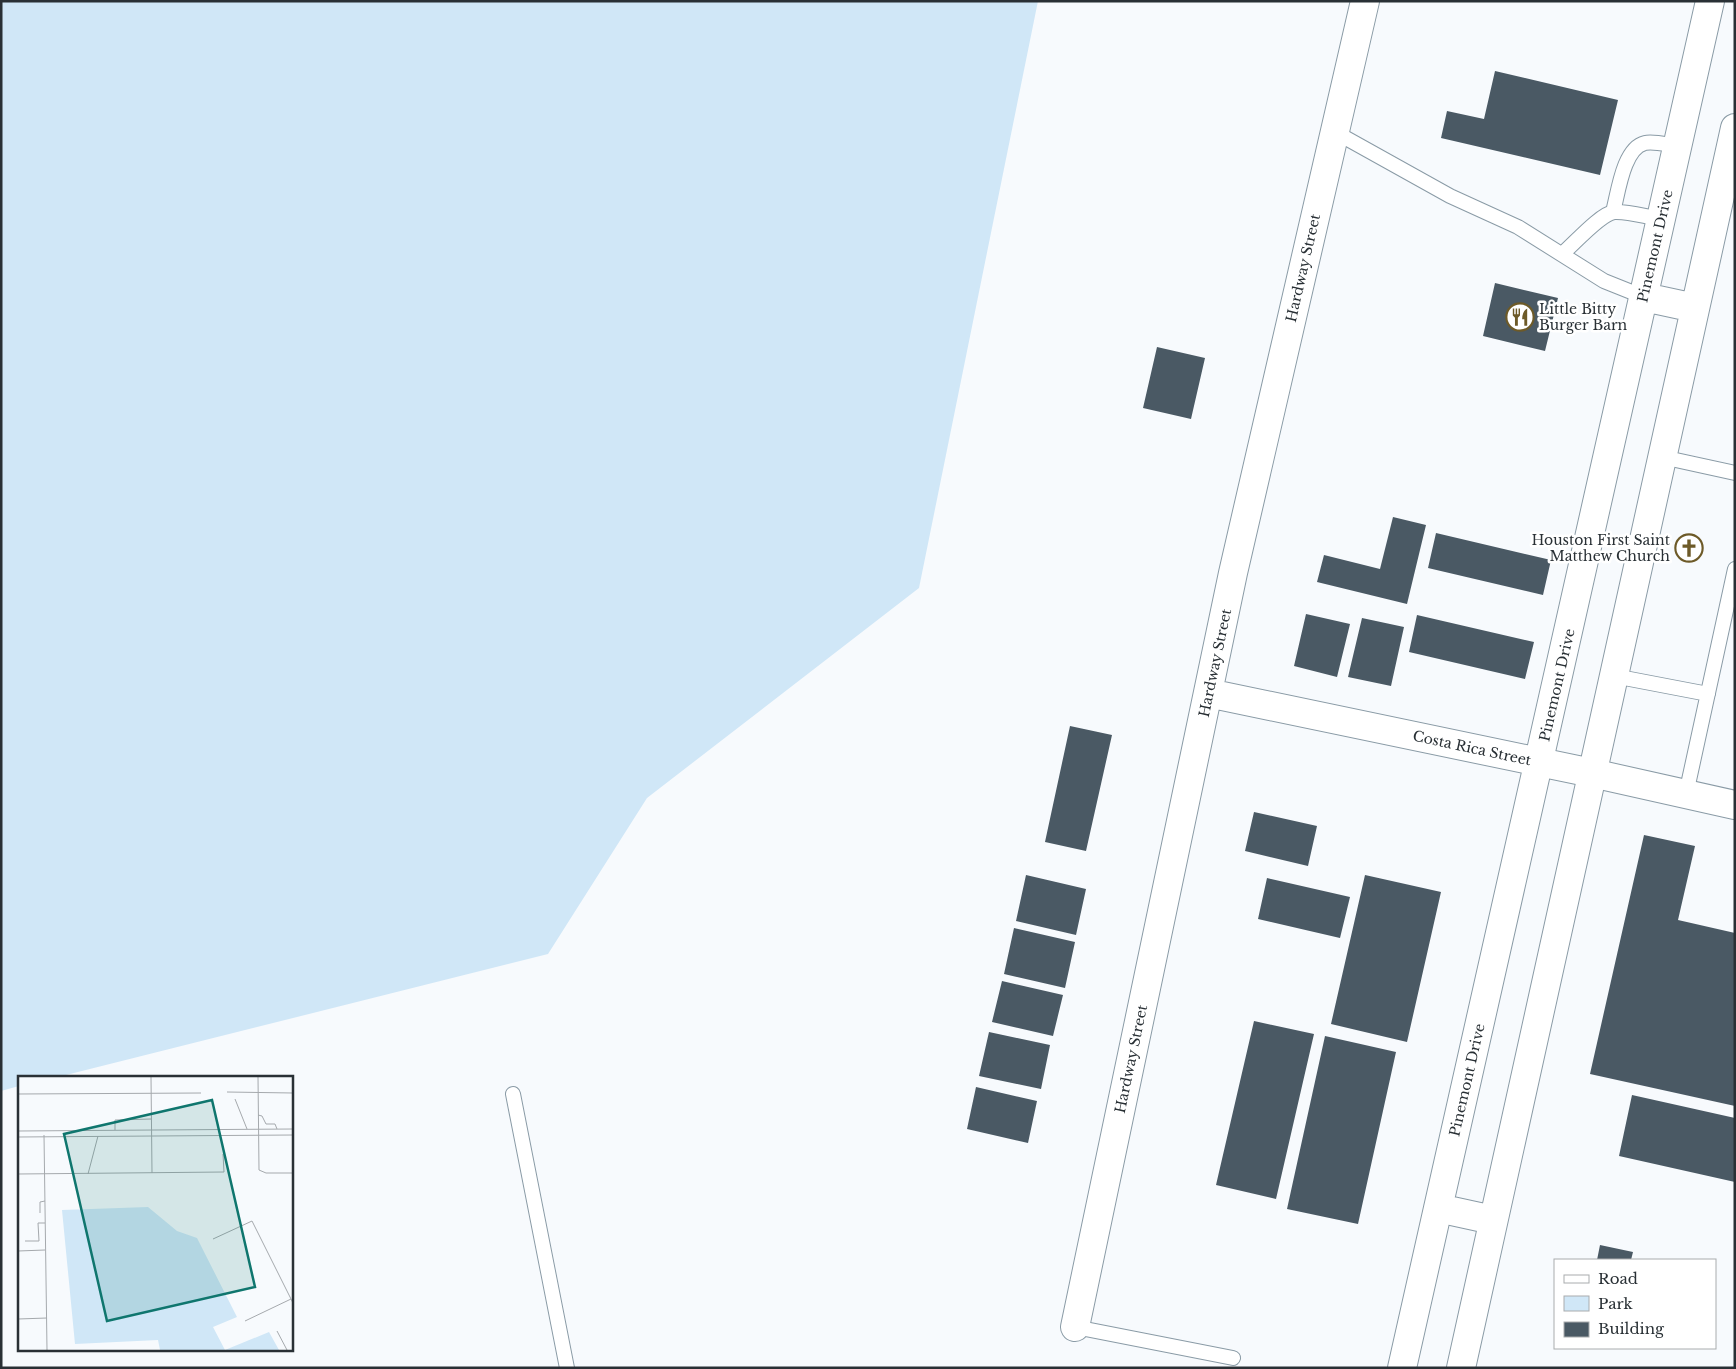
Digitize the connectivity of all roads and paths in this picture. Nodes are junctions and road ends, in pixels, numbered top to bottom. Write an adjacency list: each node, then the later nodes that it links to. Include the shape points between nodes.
1 (1365, 1): 4 (main road, Hardway Street)
2 (1710, 1): 5 (main road, Pinemont Drive)
3 (1735, 128): 10 (main road)
4 (1334, 132): 8 (lane, via 1450,196 1518,227); 15 (main road, Hardway Street)
5 (1677, 146): 6 (lane, via 1646,143 1634,148 1624,168); 7 (main road, Pinemont Drive)
6 (1613, 212): 7 (lane); 8 (lane, via 1601,218)
7 (1661, 219): 9 (main road, Pinemont Drive)
8 (1562, 254): 9 (lane, via 1604,281)
9 (1644, 297): 10 (main road); 17 (main road, Pinemont Drive)
10 (1695, 308): 11 (main road)
11 (1662, 457): 12 (lane); 14 (main road)
12 (1735, 472)
13 (1735, 569): 16 (lane)
14 (1614, 676): 16 (lane); 18 (main road)
15 (1208, 694): 17 (main road, Costa Rica Street); 24 (main road, Hardway Street)
16 (1708, 694): 19 (lane)
17 (1539, 762): 18 (main road, Costa Rica Street); 22 (main road, Pinemont Drive)
18 (1592, 773): 19 (main road, Costa Rica Street); 23 (main road)
19 (1686, 794): 20 (main road, Costa Rica Street)
20 (1735, 805)
21 (513, 1094): 26 (lane)
22 (1438, 1208): 23 (main road); 27 (main road, Pinemont Drive)
23 (1493, 1220): 28 (main road)
24 (1075, 1327): 25 (lane)
25 (1233, 1358)
26 (568, 1368)
27 (1402, 1368)
28 (1460, 1368)

